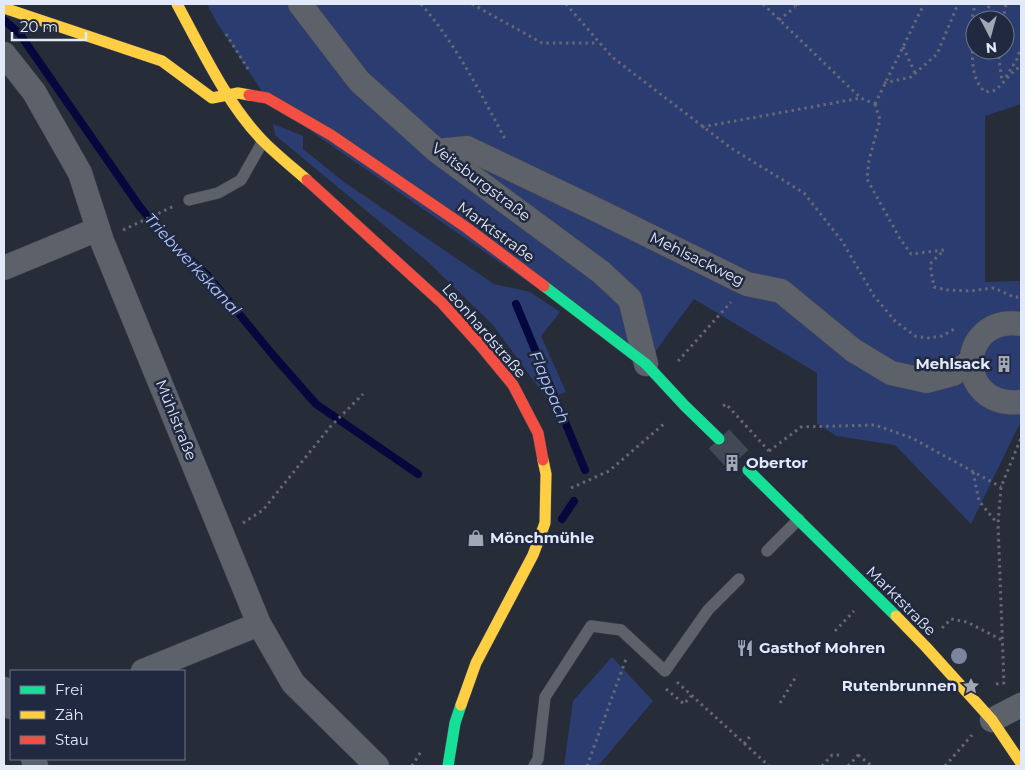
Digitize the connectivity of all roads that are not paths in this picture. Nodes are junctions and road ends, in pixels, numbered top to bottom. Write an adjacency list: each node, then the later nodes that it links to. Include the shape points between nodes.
1 (177, 4): 5 (street, Leonhardstraße)
2 (300, 4): 7 (street, Veitsburgstraße, via 359,80)
3 (4, 8): 5 (street, Marktstraße, via 162,61 212,98)
4 (4, 54): 9 (street, Mühlstraße, via 34,92 80,173)
5 (228, 96): 6 (street, Leonhardstraße); 13 (street, Marktstraße, via 238,93 268,98 330,135 467,228)
6 (262, 141): 8 (lane, via 241,180 218,193); 28 (street, Leonhardstraße, via 442,303 513,385 538,433 546,474 545,523 533,555 476,663 455,724)
7 (437, 151): 12 (street, Mehlsackweg, via 467,148 747,284 781,291 853,350 891,373 927,382 953,374); 13 (street, Veitsburgstraße, via 601,272 630,299)
8 (189, 200)
9 (98, 229): 10 (street); 20 (street, Mühlstraße)
10 (4, 268)
11 (1021, 324): 12 (street, via 998,324 988,330 979,338)
12 (971, 361): 14 (street, via 977,385 986,394 1009,403)
13 (654, 372): 15 (street, Marktstraße)
14 (1021, 402)
15 (719, 439)
16 (748, 470): 17 (street, Marktstraße)
17 (799, 519): 18 (lane); 25 (street, Marktstraße, via 926,647)
18 (767, 551)
19 (739, 579): 29 (lane, via 708,610 665,671 621,630 591,626 545,697 538,760)
20 (259, 624): 21 (street); 27 (street, Mühlstraße, via 293,683)
21 (145, 670)
22 (4, 689): 23 (street)
23 (10, 704)
24 (1021, 705): 25 (street)
25 (992, 720): 26 (street, Marktstraße)
26 (1021, 763)
27 (378, 766)
28 (448, 766)
29 (534, 766)

